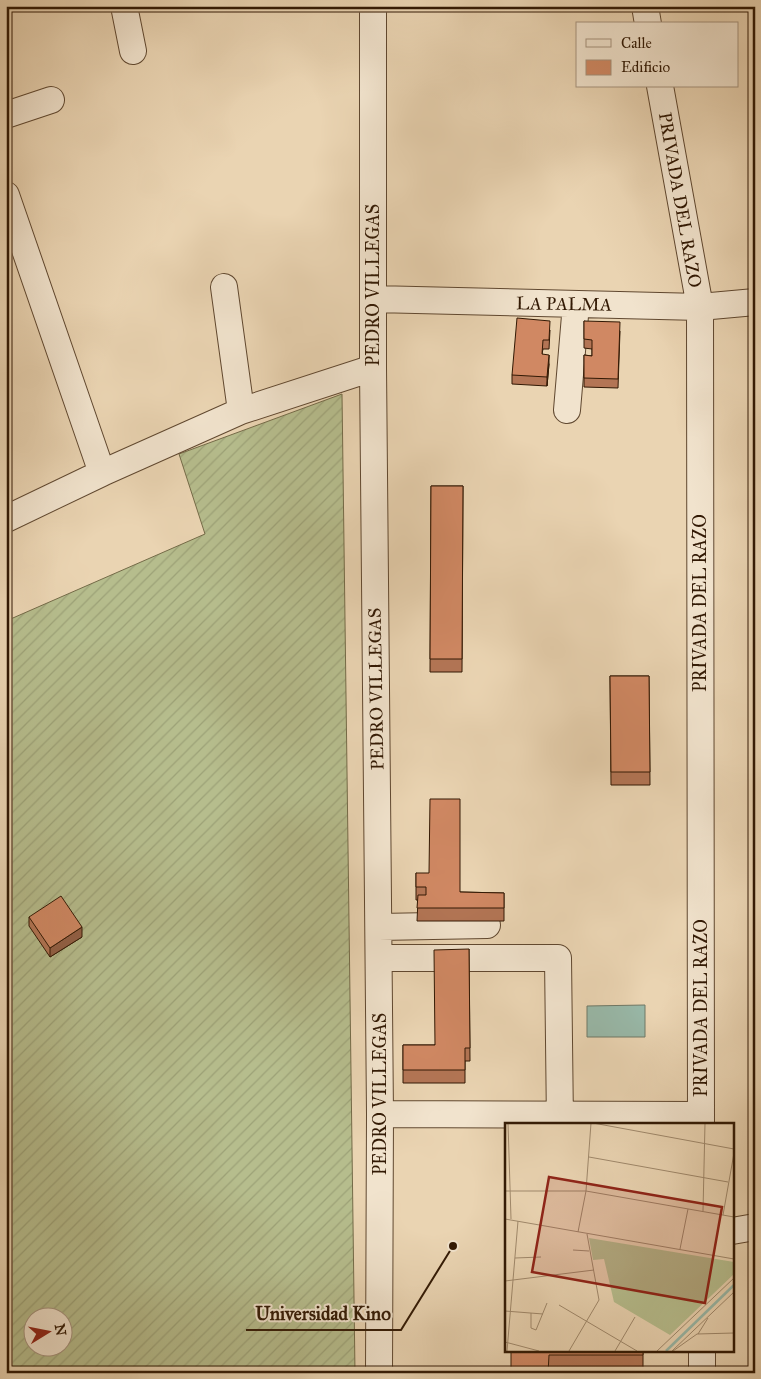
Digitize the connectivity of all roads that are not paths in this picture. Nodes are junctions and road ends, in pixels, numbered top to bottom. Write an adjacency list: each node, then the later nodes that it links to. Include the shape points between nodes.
1 (124, 6): 5 (street)
2 (373, 6): 11 (street, PEDRO VILLEGAS)
3 (645, 6): 4 (street)
4 (648, 22)
5 (133, 51)
6 (660, 88): 14 (street, PRIVADA DEL RAZO)
7 (51, 100): 8 (street)
8 (6, 115)
9 (6, 195): 18 (street)
10 (224, 287): 17 (street)
11 (374, 299): 13 (street, LA PALMA); 15 (street, PEDRO VILLEGAS)
12 (755, 302): 14 (street, LA PALMA)
13 (576, 304): 14 (street, LA PALMA); 16 (street)
14 (700, 307): 25 (street, PRIVADA DEL RAZO)
15 (373, 368): 17 (street); 21 (street, PEDRO VILLEGAS)
16 (568, 410)
17 (241, 411): 18 (street)
18 (102, 473): 19 (street)
19 (6, 519)
20 (487, 925): 21 (street)
21 (378, 927): 22 (street, PEDRO VILLEGAS)
22 (379, 958): 23 (street, PEDRO VILLEGAS); 24 (street, via 558,958)
23 (380, 1114): 24 (street); 29 (street, PEDRO VILLEGAS)
24 (560, 1119): 25 (street)
25 (701, 1119)
26 (755, 1227): 27 (street)
27 (734, 1230)
28 (702, 1352): 30 (street)
29 (380, 1373)
30 (702, 1373)

